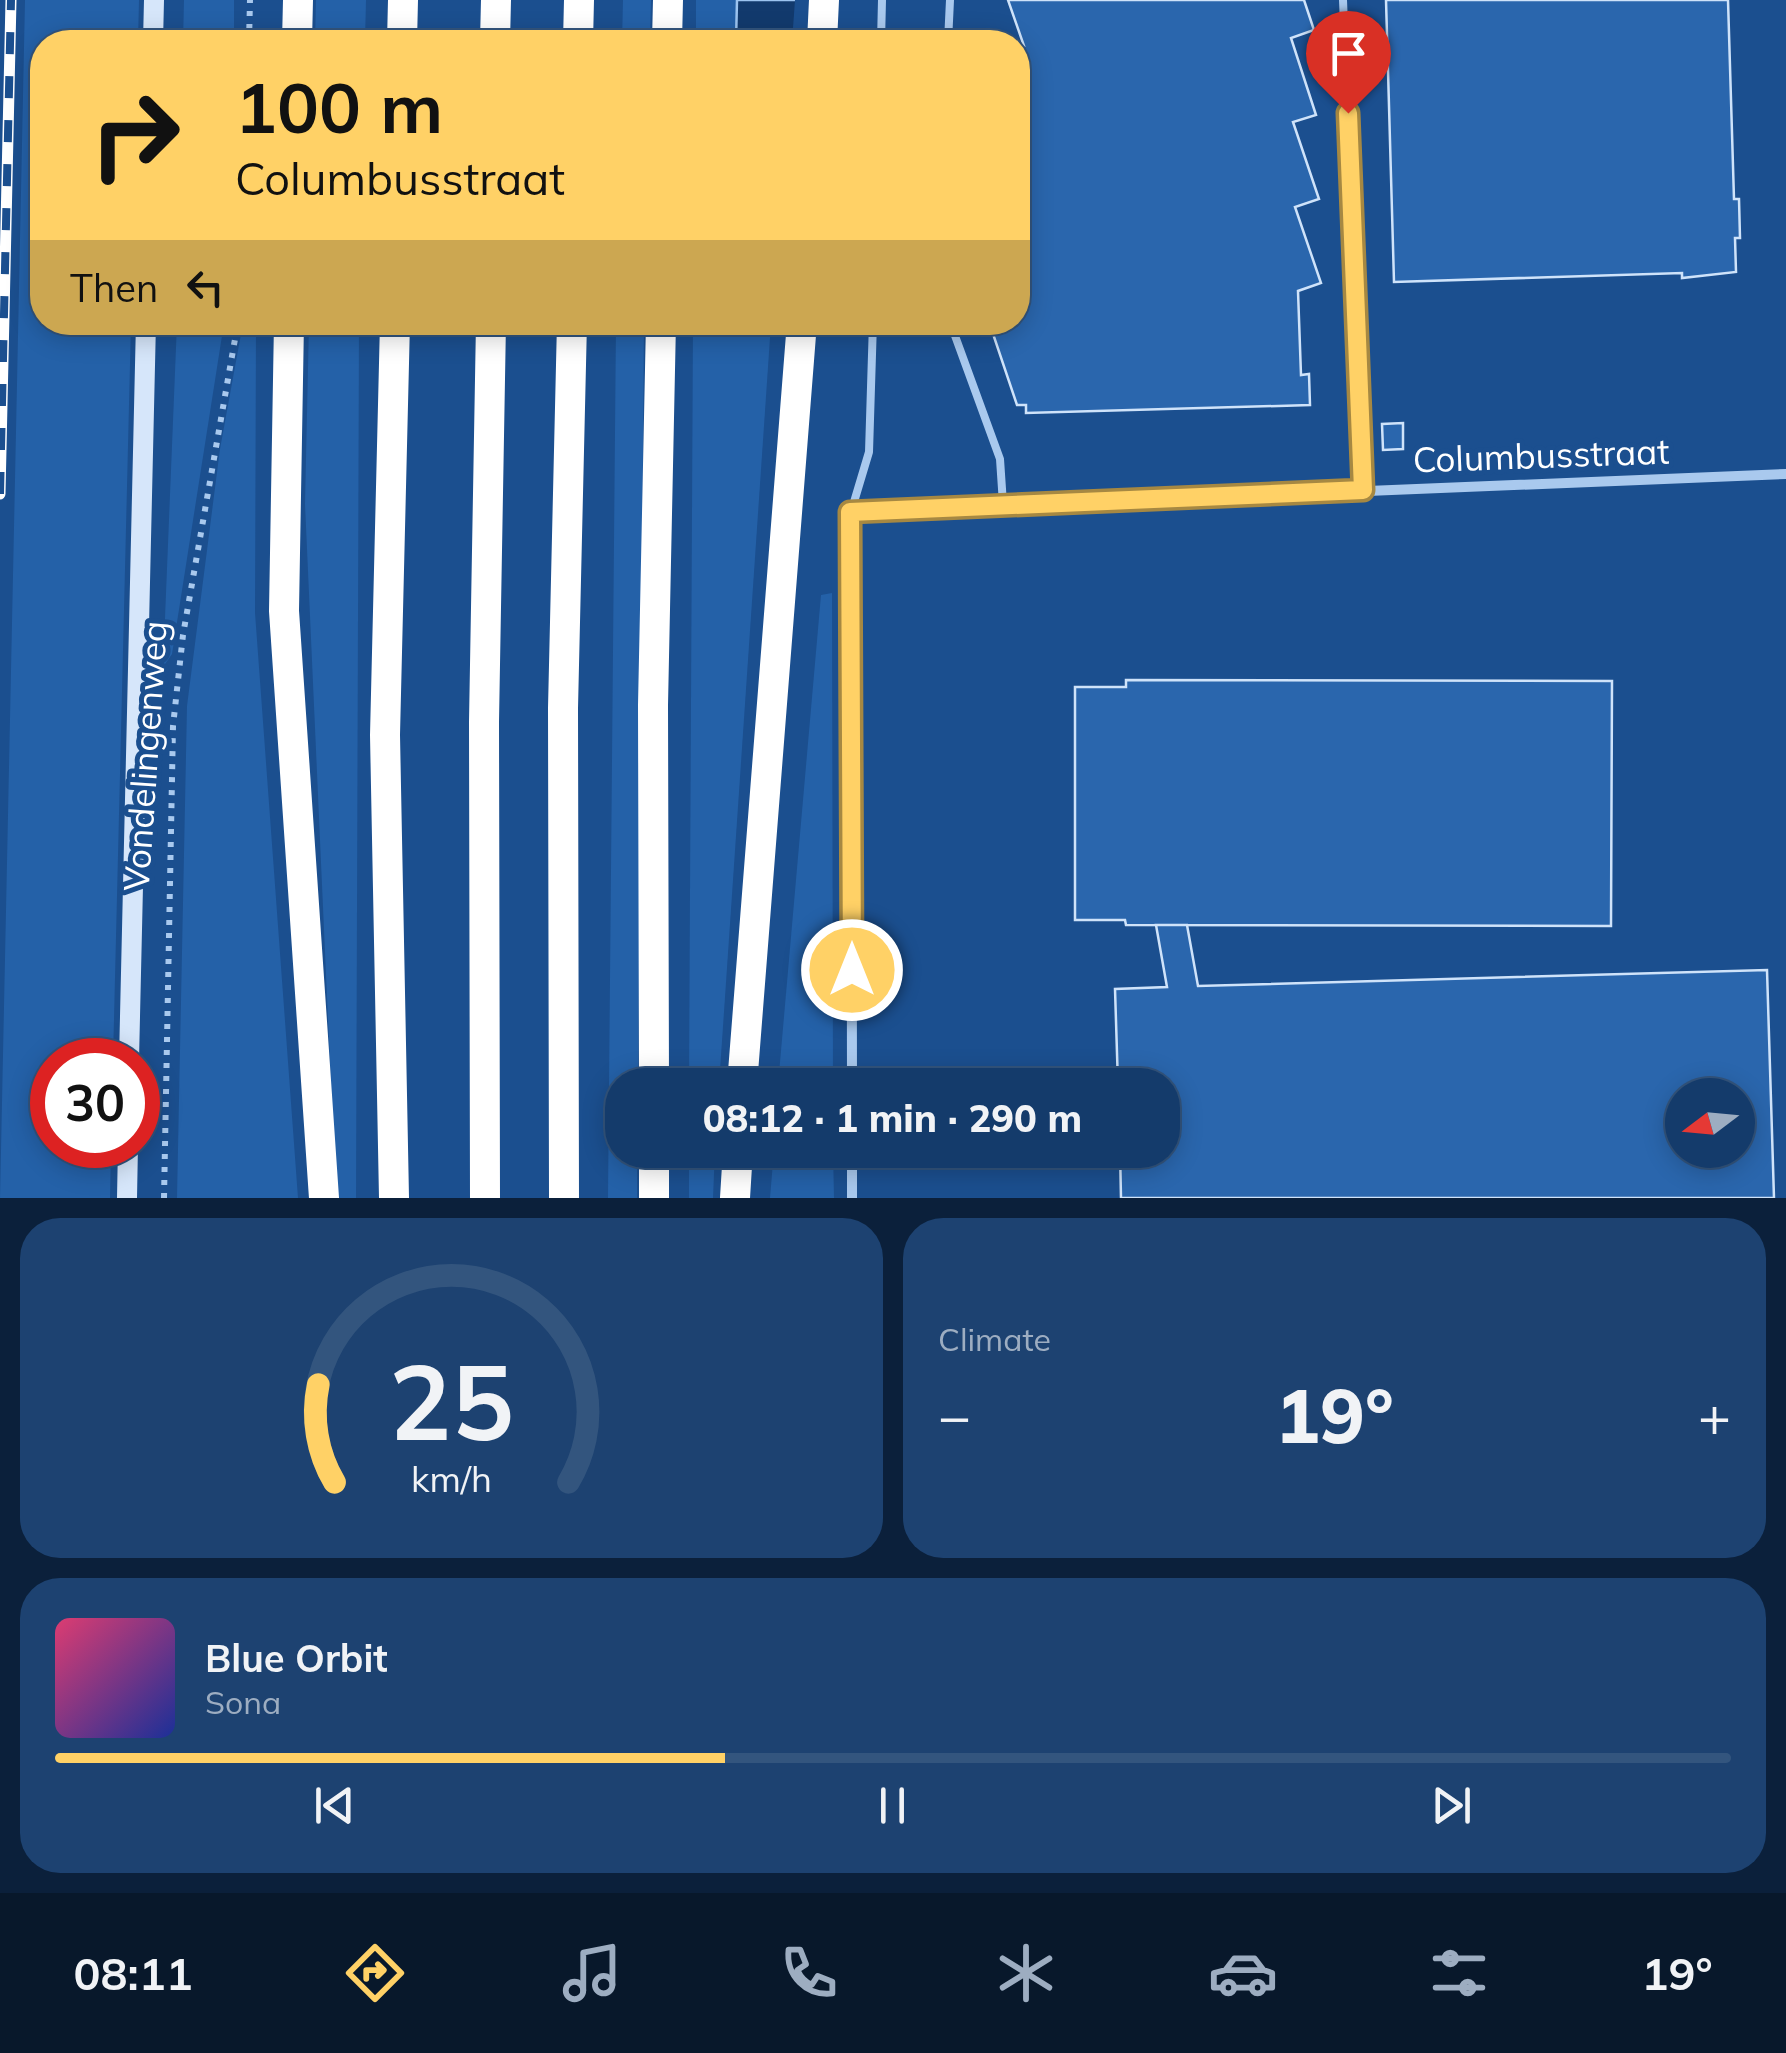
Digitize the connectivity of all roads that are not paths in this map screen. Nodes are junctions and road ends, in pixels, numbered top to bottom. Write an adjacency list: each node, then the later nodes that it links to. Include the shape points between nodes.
1 (154, 0): 11 (main road)
2 (298, 0): 12 (highway)
3 (403, 0): 13 (highway)
4 (496, 0): 14 (highway)
5 (579, 0): 15 (highway)
6 (668, 0): 16 (highway)
7 (824, 0): 17 (highway)
8 (882, 0): 18 (lane)
9 (950, 0): 19 (lane)
10 (1343, 0): 30 (lane)
11 (153, 30)
12 (297, 30)
13 (402, 30)
14 (496, 30)
15 (578, 30)
16 (667, 30)
17 (823, 30)
18 (881, 30)
19 (949, 30)
20 (146, 335): 33 (main road, Vondelingenweg)
21 (290, 335): 42 (highway, via 284,611)
22 (395, 335): 43 (highway, via 385,736)
23 (491, 335): 44 (highway)
24 (572, 335): 45 (highway, via 563,708)
25 (661, 335): 34 (highway)
26 (801, 335): 35 (highway)
27 (873, 335): 32 (lane, via 869,452)
28 (955, 335): 31 (lane, via 1000,459)
29 (1786, 474): 30 (street, Columbusstraat)
30 (1363, 490): 31 (street, Columbusstraat)
31 (1003, 504): 32 (street, Columbusstraat)
32 (850, 512): 36 (street)
33 (130, 1038)
34 (654, 1068)
35 (743, 1068)
36 (852, 1068)
37 (128, 1168): 41 (main road)
38 (654, 1168): 46 (highway)
39 (737, 1168): 47 (highway)
40 (852, 1168): 48 (street)
41 (127, 1198)
42 (324, 1198)
43 (394, 1198)
44 (484, 1198)
45 (564, 1198)
46 (654, 1198)
47 (735, 1198)
48 (852, 1198)

